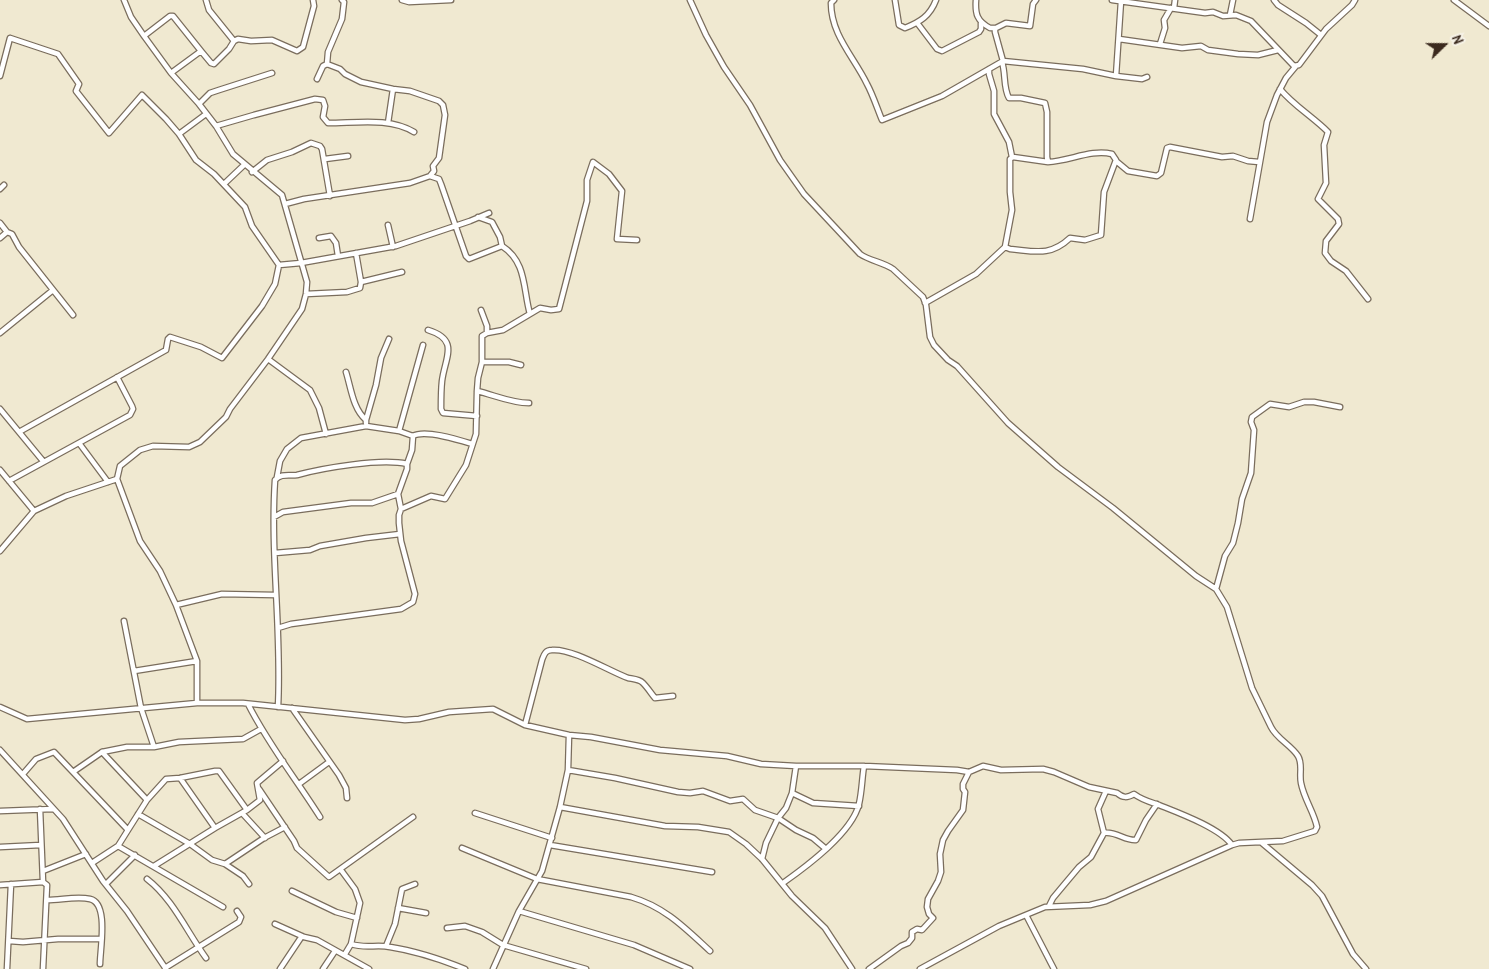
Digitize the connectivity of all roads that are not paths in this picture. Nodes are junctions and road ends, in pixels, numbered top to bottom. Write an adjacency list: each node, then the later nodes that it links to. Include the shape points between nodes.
1 (124, 0): 28 (street)
2 (206, 0): 30 (street, via 209,10)
3 (313, 0): 30 (street, via 303,47 297,51 272,40)
4 (342, 0): 35 (street, via 342,19 328,52)
5 (402, 0): 6 (street)
6 (451, 0)
7 (690, 0): 86 (street, via 724,67 804,194 860,254 894,269 923,297)
8 (834, 0): 37 (street, via 834,23 839,37 868,84 882,120 942,96)
9 (895, 0): 24 (street, via 900,27)
10 (936, 0): 24 (street)
11 (976, 0): 23 (street, via 976,15)
12 (1036, 0): 26 (street, via 1030,26 1006,23)
13 (1112, 0): 19 (street)
14 (1175, 0): 21 (street)
15 (1233, 0): 22 (street)
16 (1274, 0): 27 (street)
17 (1355, 0): 27 (street)
18 (1454, 0): 25 (street)
19 (1121, 1): 20 (street); 29 (street)
20 (1136, 2): 21 (street)
21 (1172, 8): 22 (street); 31 (street, via 1164,20)
22 (1230, 15): 32 (street, via 1251,21)
23 (981, 23): 24 (street, via 979,32 942,51); 26 (street)
24 (918, 24)
25 (1489, 26)
26 (995, 28): 34 (street)
27 (1321, 35): 36 (street)
28 (144, 36): 33 (street, via 173,16); 38 (street)
29 (1119, 39): 31 (street); 41 (street)
30 (234, 41): 33 (street, via 214,64)
31 (1160, 44): 32 (street, via 1182,48 1201,46 1238,54 1258,55)
32 (1278, 50): 36 (street)
33 (201, 51): 38 (street)
34 (1003, 61): 37 (street); 41 (street, via 1083,69); 56 (street, via 1005,90 1009,98 1045,103)
35 (327, 64): 43 (street); 44 (street, via 361,82)
36 (1296, 66): 45 (street)
37 (989, 69): 53 (street, via 994,91 994,114 1009,142)
38 (171, 73): 46 (street)
39 (272, 73): 46 (street, via 219,90)
40 (0, 76): 51 (street, via 10,38 45,49 58,54 79,84 76,91 109,133 142,95)
41 (1116, 76): 42 (street)
42 (1147, 77)
43 (317, 79)
44 (393, 89): 48 (street); 60 (street, via 434,98 443,105 445,115 439,158)
45 (1280, 89): 57 (street, via 1267,122); 85 (street, via 1328,132 1324,145 1326,183 1318,199 1339,224 1326,241 1326,253 1331,262 1346,271)
46 (199, 104): 47 (street)
47 (206, 114): 49 (street); 51 (street)
48 (388, 123): 49 (street, via 328,123 323,117 323,100 315,99); 50 (street)
49 (216, 126): 58 (street, via 233,154)
50 (414, 132)
51 (179, 134): 61 (street, via 196,160)
52 (348, 156): 54 (street)
53 (1012, 157): 56 (street); 76 (street, via 1012,210)
54 (325, 159): 59 (street, via 322,149 311,143 267,160); 62 (street)
55 (1116, 161): 56 (street, via 1112,154 1098,152); 57 (street, via 1128,171 1157,176 1170,147); 76 (street, via 1104,192 1101,235 1085,240 1070,238 1048,252)
56 (1048, 162)
57 (1259, 162): 66 (street)
58 (244, 165): 59 (street); 61 (street)
59 (252, 172): 63 (street, via 282,195)
60 (430, 176): 62 (street, via 410,183); 69 (street, via 439,180)
61 (224, 184): 80 (street, via 245,207 252,226)
62 (330, 196): 63 (street)
63 (286, 204): 79 (street)
64 (489, 213): 65 (street)
65 (478, 217): 69 (street); 74 (street, via 492,222)
66 (1250, 218)
67 (0, 223): 70 (street)
68 (388, 226): 75 (street)
69 (456, 226): 74 (street, via 466,256 470,259); 75 (street)
70 (7, 232): 71 (street); 83 (street, via 12,234)
71 (0, 238)
72 (319, 238): 78 (street, via 331,236)
73 (637, 240): 88 (street, via 617,239 622,191 609,174 593,162 587,180 588,201 559,308 540,308)
74 (502, 246): 88 (street, via 520,270)
75 (393, 247): 77 (street)
76 (1005, 247): 86 (street, via 976,274)
77 (356, 253): 78 (street); 82 (street)
78 (338, 256): 79 (street)
79 (301, 263): 80 (street); 84 (street, via 307,282)
80 (278, 265): 99 (street, via 275,284 262,306 222,358 170,337 166,350)
81 (402, 272): 82 (street)
82 (361, 282): 84 (street, via 360,288 347,292)
83 (54, 290): 89 (street); 91 (street)
84 (306, 294): 95 (street, via 302,309)
85 (1368, 299)
86 (925, 303): 127 (street, via 932,342 1008,422 1058,467 1196,576)
87 (481, 310): 92 (street)
88 (530, 314): 92 (street, via 504,330)
89 (73, 315)
90 (428, 330): 104 (street, via 439,334 449,349 442,382 443,413)
91 (0, 332)
92 (487, 333): 96 (street, via 482,336)
93 (389, 339): 105 (street, via 381,358)
94 (422, 345): 107 (street)
95 (268, 359): 109 (street, via 310,390); 117 (street, via 226,416 200,442 189,447 153,446 140,450 120,466)
96 (482, 362): 97 (street); 100 (street)
97 (521, 365)
98 (346, 372): 105 (street, via 357,409)
99 (117, 377): 108 (street); 111 (street, via 132,406 130,415)
100 (477, 391): 101 (street); 104 (street)
101 (529, 403)
102 (1340, 407): 127 (street, via 1314,402 1289,407 1270,404 1252,417 1250,473 1233,543 1225,556)
103 (0, 409): 108 (street)
104 (477, 416): 112 (street)
105 (366, 420): 106 (street)
106 (366, 426): 107 (street); 109 (street)
107 (399, 430): 110 (street)
108 (19, 432): 113 (street)
109 (326, 434): 116 (street, via 301,438 287,449 280,461)
110 (413, 436): 112 (street, via 417,433 447,437); 114 (street)
111 (79, 443): 113 (street); 119 (street)
112 (472, 444): 121 (street, via 466,465 445,499 431,496)
113 (43, 461): 118 (street)
114 (407, 464): 116 (street, via 366,464); 120 (street)
115 (0, 470): 118 (street)
116 (277, 478): 123 (street)
117 (117, 479): 119 (street); 129 (street, via 140,541 160,571)
118 (9, 481): 122 (street)
119 (108, 482): 122 (street)
120 (398, 494): 121 (street); 123 (street, via 372,503 283,512)
121 (401, 509): 124 (street)
122 (34, 511): 125 (street)
123 (274, 517): 126 (street)
124 (400, 534): 126 (street); 131 (street, via 415,594 410,605)
125 (0, 551)
126 (275, 553): 128 (street)
127 (1216, 588): 181 (street, via 1227,607 1252,688 1271,727 1298,756 1302,788 1316,820 1315,831 1283,842)
128 (275, 595): 129 (street, via 222,594); 131 (street)
129 (176, 605): 132 (street)
130 (124, 621): 133 (street)
131 (278, 628): 138 (street)
132 (197, 662): 133 (street); 135 (street)
133 (134, 671): 139 (street)
134 (673, 696): 141 (street, via 655,698 639,680 572,654 548,650 542,660)
135 (196, 703): 136 (street); 139 (street)
136 (248, 704): 138 (street); 142 (street)
137 (0, 707): 139 (street, via 27,719)
138 (278, 707): 140 (street)
139 (141, 708): 144 (street)
140 (292, 708): 141 (street, via 405,720 493,709); 148 (street)
141 (525, 725): 143 (street)
142 (261, 729): 144 (street, via 243,739 179,742); 147 (street)
143 (569, 735): 149 (street, via 591,736 660,750 727,756 761,764); 151 (street)
144 (154, 747): 146 (street, via 127,747)
145 (0, 750): 154 (street)
146 (102, 752): 152 (street); 161 (street)
147 (283, 761): 156 (street); 157 (street, via 258,783)
148 (329, 762): 156 (street); 160 (street, via 346,788)
149 (796, 766): 150 (street); 159 (street)
150 (864, 766): 153 (street); 163 (street)
151 (568, 770): 164 (street); 174 (street, via 678,792 704,791 730,801 743,799 755,810)
152 (73, 772): 154 (street, via 54,752 36,759); 177 (street)
153 (969, 772): 158 (street, via 983,766 1000,770 1043,770); 244 (street, via 963,789 963,810 943,840 941,872 928,899 927,907 933,918 922,930 912,932 908,943)
154 (23, 774): 166 (street)
155 (180, 778): 161 (street, via 166,779); 167 (street, via 220,771); 176 (street)
156 (299, 784): 172 (street)
157 (259, 790): 167 (street, via 260,800); 175 (street)
158 (1106, 791): 162 (street, via 1127,798 1134,794); 178 (street, via 1098,809)
159 (792, 793): 163 (street, via 813,803); 174 (street)
160 (347, 798)
161 (147, 800): 171 (street)
162 (1157, 804): 178 (street, via 1136,840); 185 (street, via 1217,831)
163 (859, 806): 189 (street, via 844,831)
164 (560, 807): 180 (street); 192 (street, via 665,826 729,832)
165 (40, 809): 166 (street); 168 (street); 183 (street)
166 (53, 809): 190 (street)
167 (247, 810): 169 (street)
168 (0, 811)
169 (242, 813): 176 (street); 179 (street)
170 (476, 813): 180 (street)
171 (138, 814): 177 (street); 182 (street)
172 (320, 817)
173 (413, 817): 196 (street)
174 (778, 818): 189 (street); 192 (street)
175 (285, 827): 179 (street); 196 (street, via 297,848 330,877)
176 (215, 828): 182 (street)
177 (128, 830): 186 (street)
178 (1104, 833): 210 (street, via 1091,857 1079,867)
179 (265, 838): 194 (street)
180 (552, 838): 184 (street)
181 (1261, 842): 185 (street); 247 (street, via 1322,896 1353,954)
182 (190, 844): 194 (street, via 212,860); 195 (street)
183 (41, 845): 187 (street); 197 (street)
184 (550, 845): 198 (street); 200 (street)
185 (1232, 845): 210 (street, via 1106,902)
186 (118, 846): 191 (street); 193 (street)
187 (0, 848)
188 (462, 848): 200 (street)
189 (826, 849): 202 (street)
190 (86, 854): 193 (street); 197 (street)
191 (135, 855): 195 (street); 204 (street)
192 (762, 859): 202 (street)
193 (92, 863): 204 (street)
194 (225, 864): 205 (street)
195 (154, 866): 211 (street)
196 (341, 870): 217 (street, via 355,889 360,903)
197 (43, 871): 201 (street)
198 (712, 872)
199 (147, 879): 227 (street, via 155,885)
200 (537, 879): 213 (street); 229 (street, via 646,901 662,909)
201 (43, 882): 203 (street); 209 (street, via 47,886)
202 (783, 883): 243 (street, via 824,928)
203 (11, 884): 207 (street); 222 (street)
204 (106, 884): 233 (street)
205 (249, 884)
206 (415, 884): 212 (street, via 402,890)
207 (0, 885)
208 (292, 890): 217 (street, via 336,912)
209 (48, 900): 221 (street, via 86,898 96,902 102,913); 223 (street)
210 (1049, 906): 216 (street)
211 (223, 907)
212 (398, 908): 215 (street); 226 (street)
213 (519, 911): 225 (street); 242 (street, via 634,945)
214 (237, 912): 227 (street, via 241,917 239,922)
215 (426, 913)
216 (1026, 915): 245 (street); 246 (street)
217 (357, 918): 224 (street)
218 (275, 924): 220 (street)
219 (447, 928): 225 (street, via 466,926)
220 (302, 936): 228 (street, via 317,940); 236 (street)
221 (101, 939): 223 (street); 232 (street)
222 (8, 941): 223 (street); 234 (street)
223 (45, 941): 235 (street)
224 (351, 944): 226 (street, via 363,948); 230 (street)
225 (503, 945): 240 (street); 241 (street)
226 (386, 946): 239 (street, via 436,957)
227 (198, 947): 231 (street); 233 (street)
228 (335, 951): 230 (street); 237 (street)
229 (710, 951)
230 (345, 954): 238 (street)
231 (206, 958)
232 (100, 964)
233 (165, 968)
234 (7, 969)
235 (43, 969)
236 (280, 969)
237 (323, 969)
238 (369, 969)
239 (465, 969)
240 (493, 969)
241 (586, 969)
242 (690, 969)
243 (852, 969)
244 (869, 969)
245 (920, 969)
246 (1054, 969)
247 (1366, 969)

